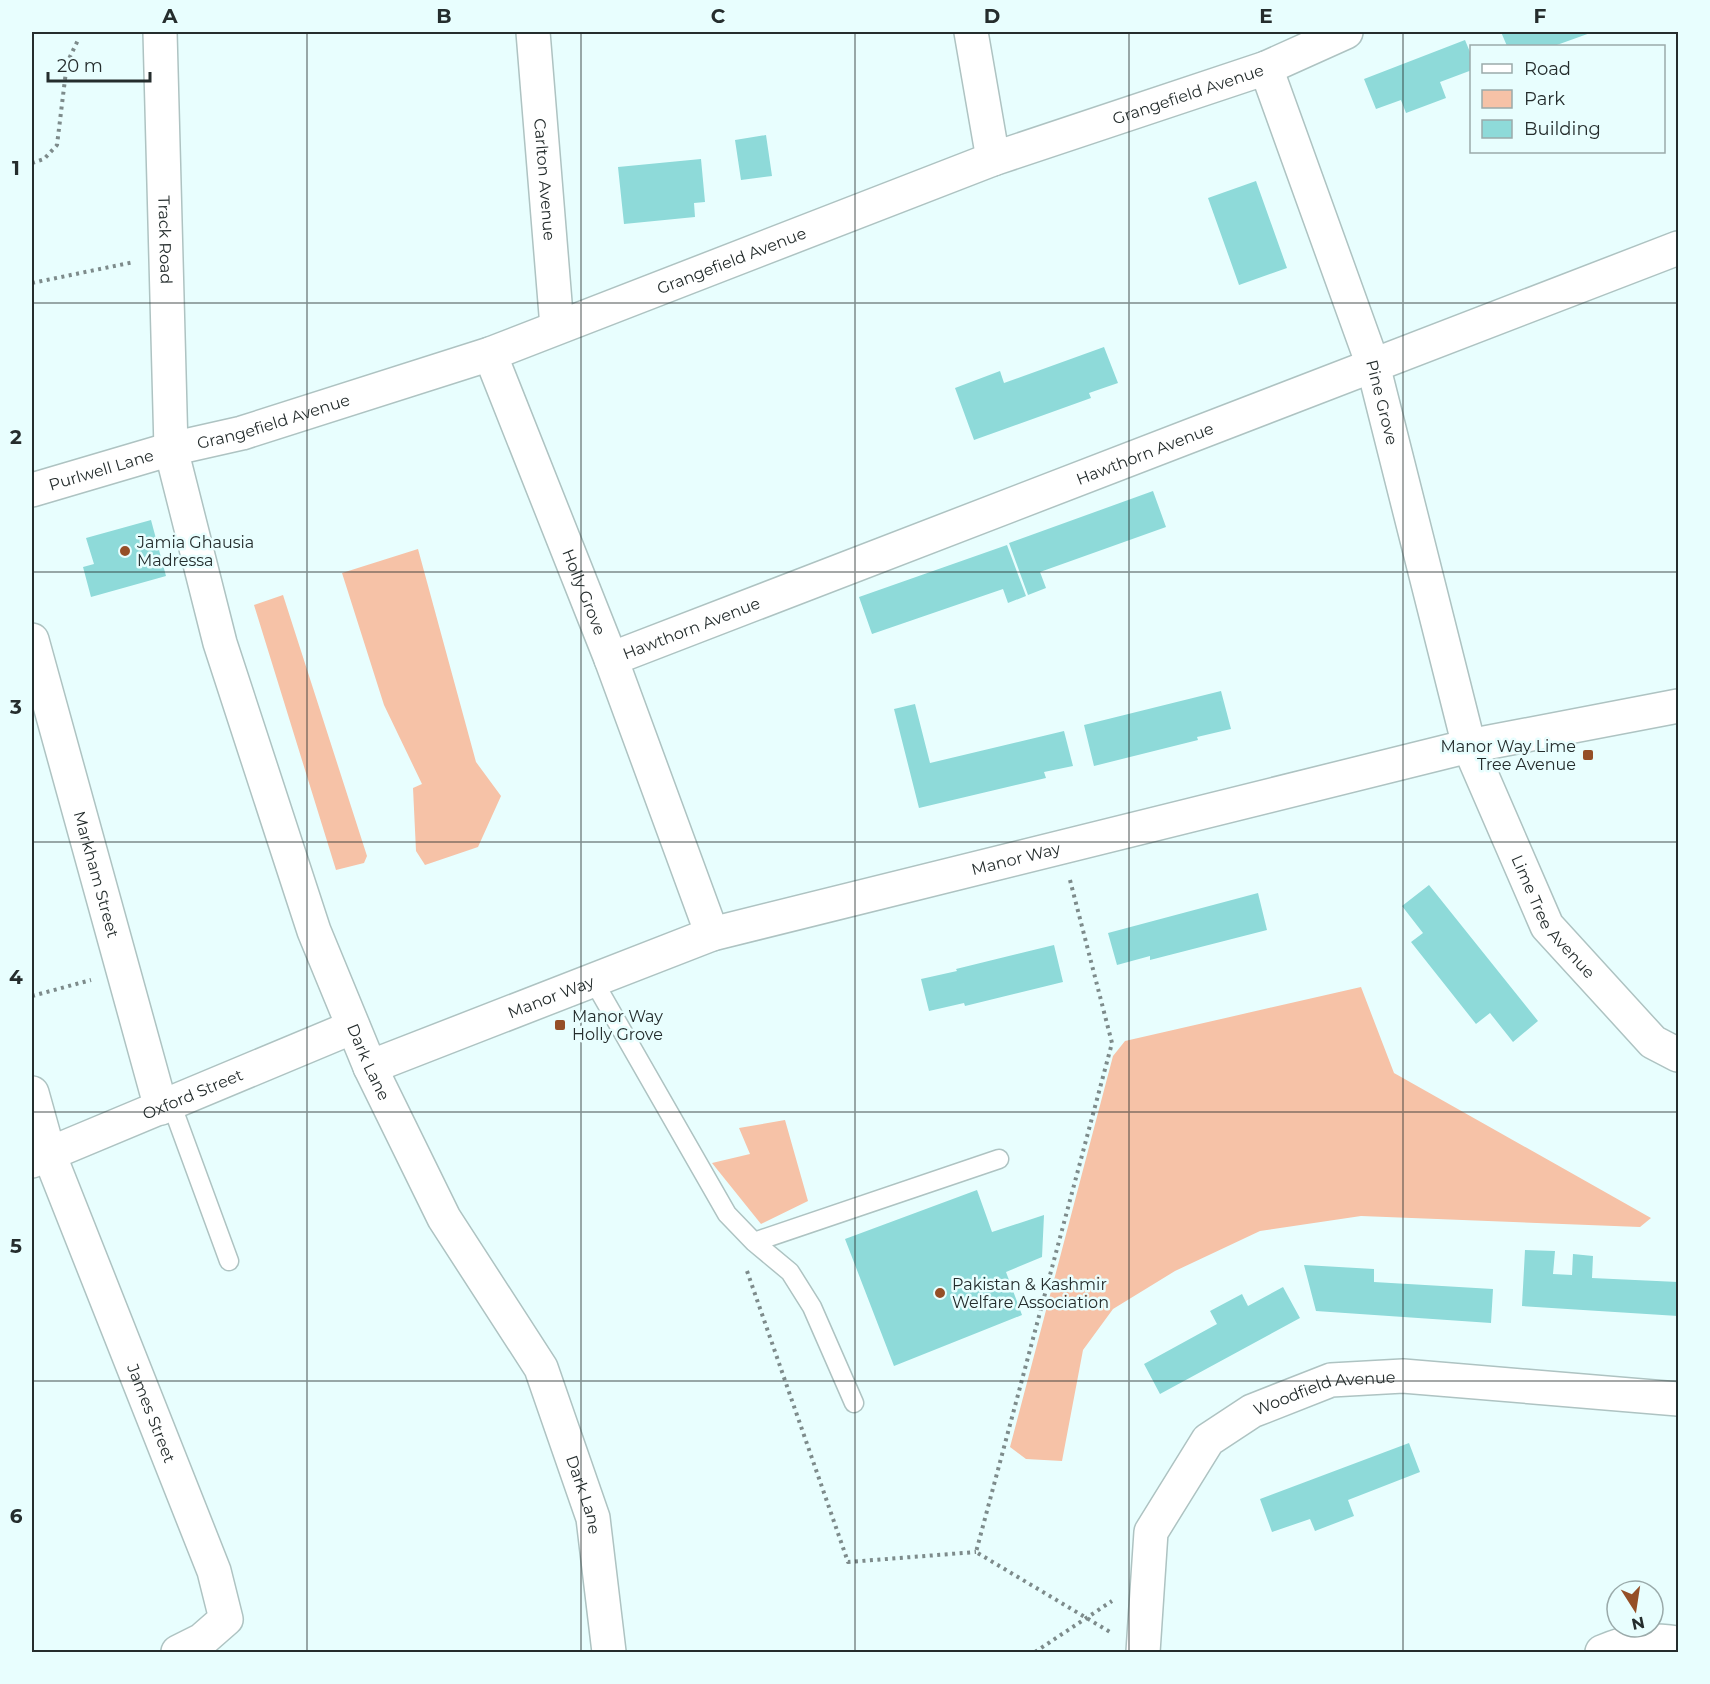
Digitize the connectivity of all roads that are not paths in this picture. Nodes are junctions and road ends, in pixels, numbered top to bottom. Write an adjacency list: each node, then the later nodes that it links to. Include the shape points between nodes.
1 (160, 32): 11 (street, Track Road)
2 (533, 32): 8 (street, Carlton Avenue)
3 (971, 32): 6 (street)
4 (1346, 32): 5 (street, Grangefield Avenue)
5 (1279, 52): 6 (street, Grangefield Avenue); 10 (street, Pine Grove)
6 (993, 159): 8 (street, Grangefield Avenue)
7 (1678, 248): 10 (street, Hawthorn Avenue)
8 (557, 327): 9 (street, Grangefield Avenue)
9 (490, 354): 11 (street, Grangefield Avenue, via 242,433); 14 (street, Holly Grove)
10 (1373, 365): 14 (street, Hawthorn Avenue); 16 (street, Pine Grove)
11 (171, 449): 12 (street, Purlwell Lane); 19 (street, Dark Lane, via 220,643 314,931)
12 (32, 490)
13 (32, 640): 23 (street, Markham Street, via 123,971)
14 (611, 659): 17 (street, Holly Grove)
15 (1678, 706): 16 (street, Manor Way)
16 (1469, 746): 17 (street, Manor Way); 20 (street, Lime Tree Avenue, via 1547,926 1653,1042)
17 (712, 934): 18 (street, Manor Way)
18 (593, 981): 21 (street, Manor Way); 26 (lane, via 727,1214)
19 (353, 1027): 21 (street, Dark Lane); 23 (street, Oxford Street)
20 (1678, 1055)
21 (370, 1067): 32 (street, Dark Lane, via 444,1218 541,1368 593,1518)
22 (32, 1093): 24 (street)
23 (166, 1105): 24 (street, Oxford Street); 27 (lane)
24 (40, 1158): 31 (street, James Street, via 214,1571 226,1619 202,1640)
25 (999, 1159): 26 (lane)
26 (754, 1242): 29 (lane, via 790,1272 813,1307)
27 (229, 1261)
28 (1678, 1399): 33 (street, Woodfield Avenue, via 1403,1376 1330,1380 1252,1411 1208,1440 1151,1532)
29 (854, 1403)
30 (1678, 1643): 34 (street, via 1646,1639)
31 (178, 1653)
32 (609, 1653)
33 (1143, 1653)
34 (1602, 1653)

